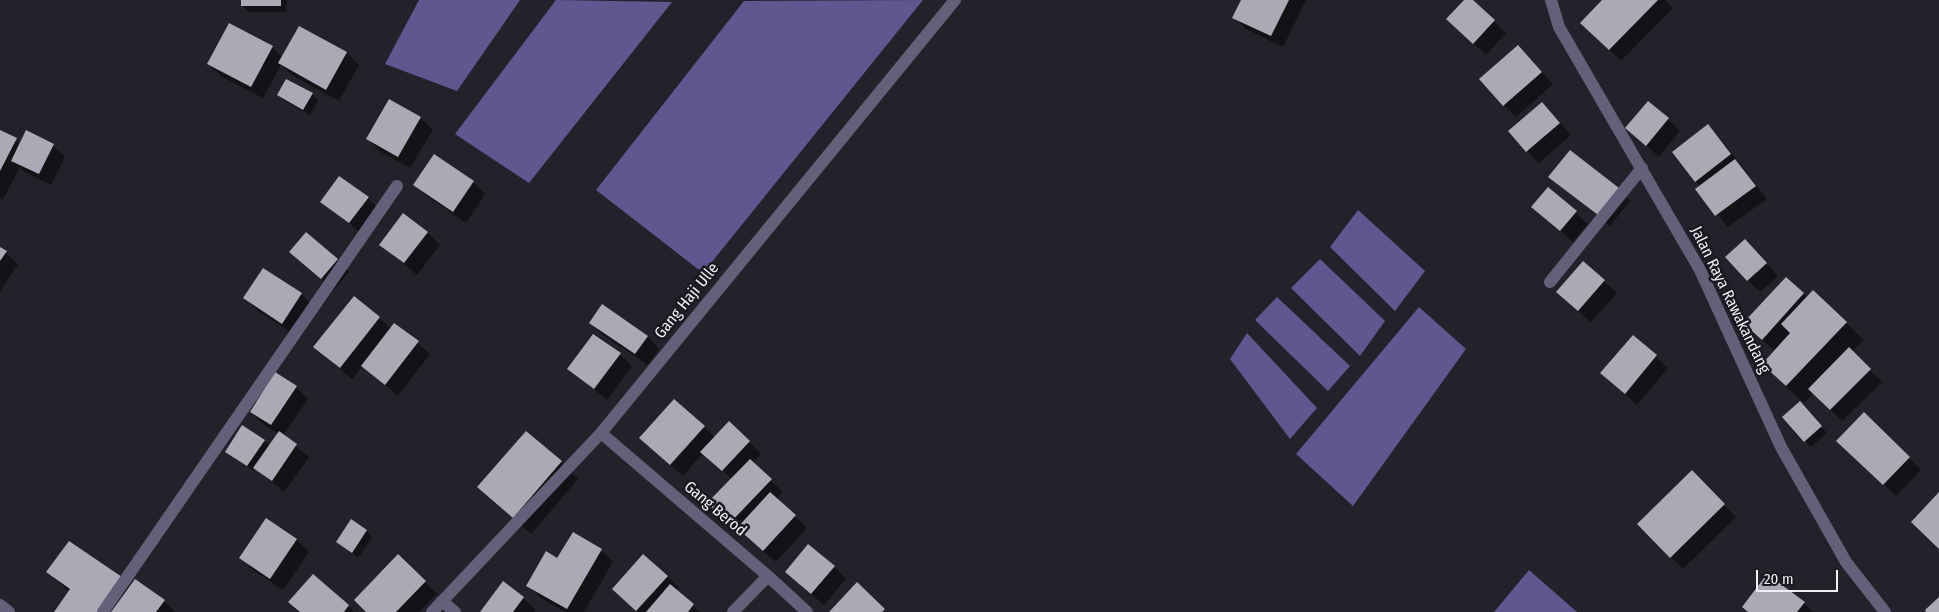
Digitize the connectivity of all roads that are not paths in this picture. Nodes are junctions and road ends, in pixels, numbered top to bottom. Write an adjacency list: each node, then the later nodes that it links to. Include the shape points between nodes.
1 (955, 0): 6 (street, Gang Haji Ulle)
2 (1551, 0): 3 (street, Jalan Raya Rawakandang, via 1560,27)
3 (1642, 168): 5 (street); 16 (street, Jalan Raya Rawakandang, via 1700,270 1781,448 1846,562)
4 (397, 186): 11 (street)
5 (1550, 282)
6 (600, 433): 7 (street, Gang Berod); 8 (street, Gang Haji Ulle)
7 (768, 576): 14 (street); 15 (street, Gang Berod)
8 (442, 601): 12 (street, Gang Haji Ulle); 13 (street)
9 (0, 605): 10 (street)
10 (9, 612)
11 (103, 612)
12 (432, 612)
13 (455, 612)
14 (734, 612)
15 (807, 612)
16 (1885, 612)

